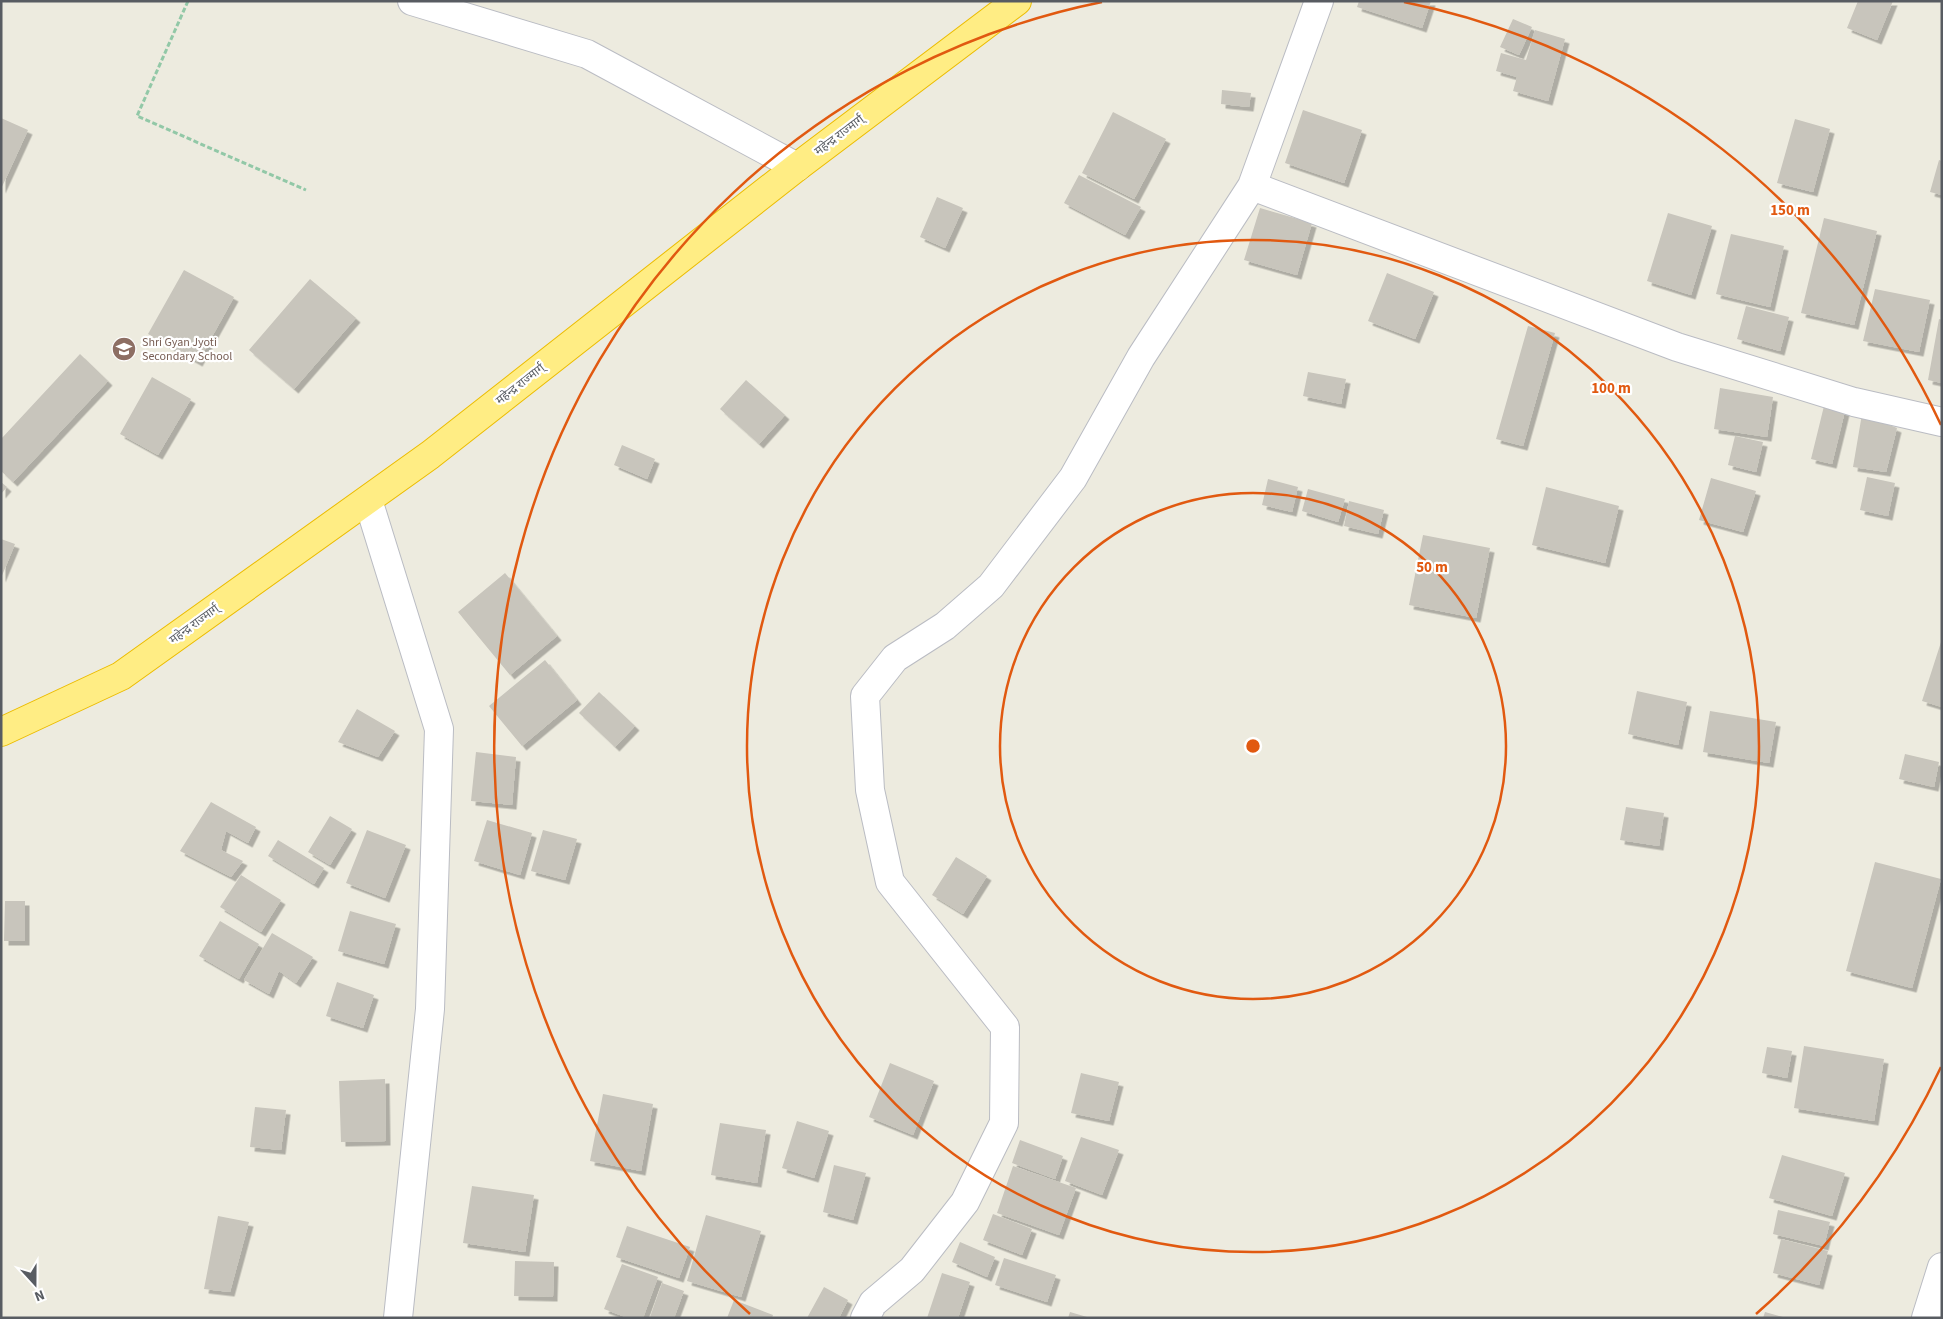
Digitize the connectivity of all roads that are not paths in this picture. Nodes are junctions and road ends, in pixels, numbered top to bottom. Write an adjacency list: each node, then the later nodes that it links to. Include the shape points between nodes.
1 (412, 1): 4 (street, via 587,54)
2 (1017, 1): 4 (highway, महेन्द्र राज्मार्ग्)
3 (1319, 1): 5 (street)
4 (797, 167): 7 (highway, महेन्द्र राज्मार्ग्)
5 (1252, 186): 6 (street, via 1677,347 1854,402); 11 (street, via 1141,356 1073,478 991,586 945,626 895,658 864,696 870,790 890,882 1005,1026 1004,1123 965,1202 912,1270 874,1303)
6 (1942, 422)
7 (368, 500): 8 (highway, महेन्द्र राज्मार्ग्, via 121,676); 10 (street, via 439,729 430,1009)
8 (1, 732)
9 (1942, 1267): 12 (street)
10 (398, 1318)
11 (865, 1318)
12 (1926, 1318)

